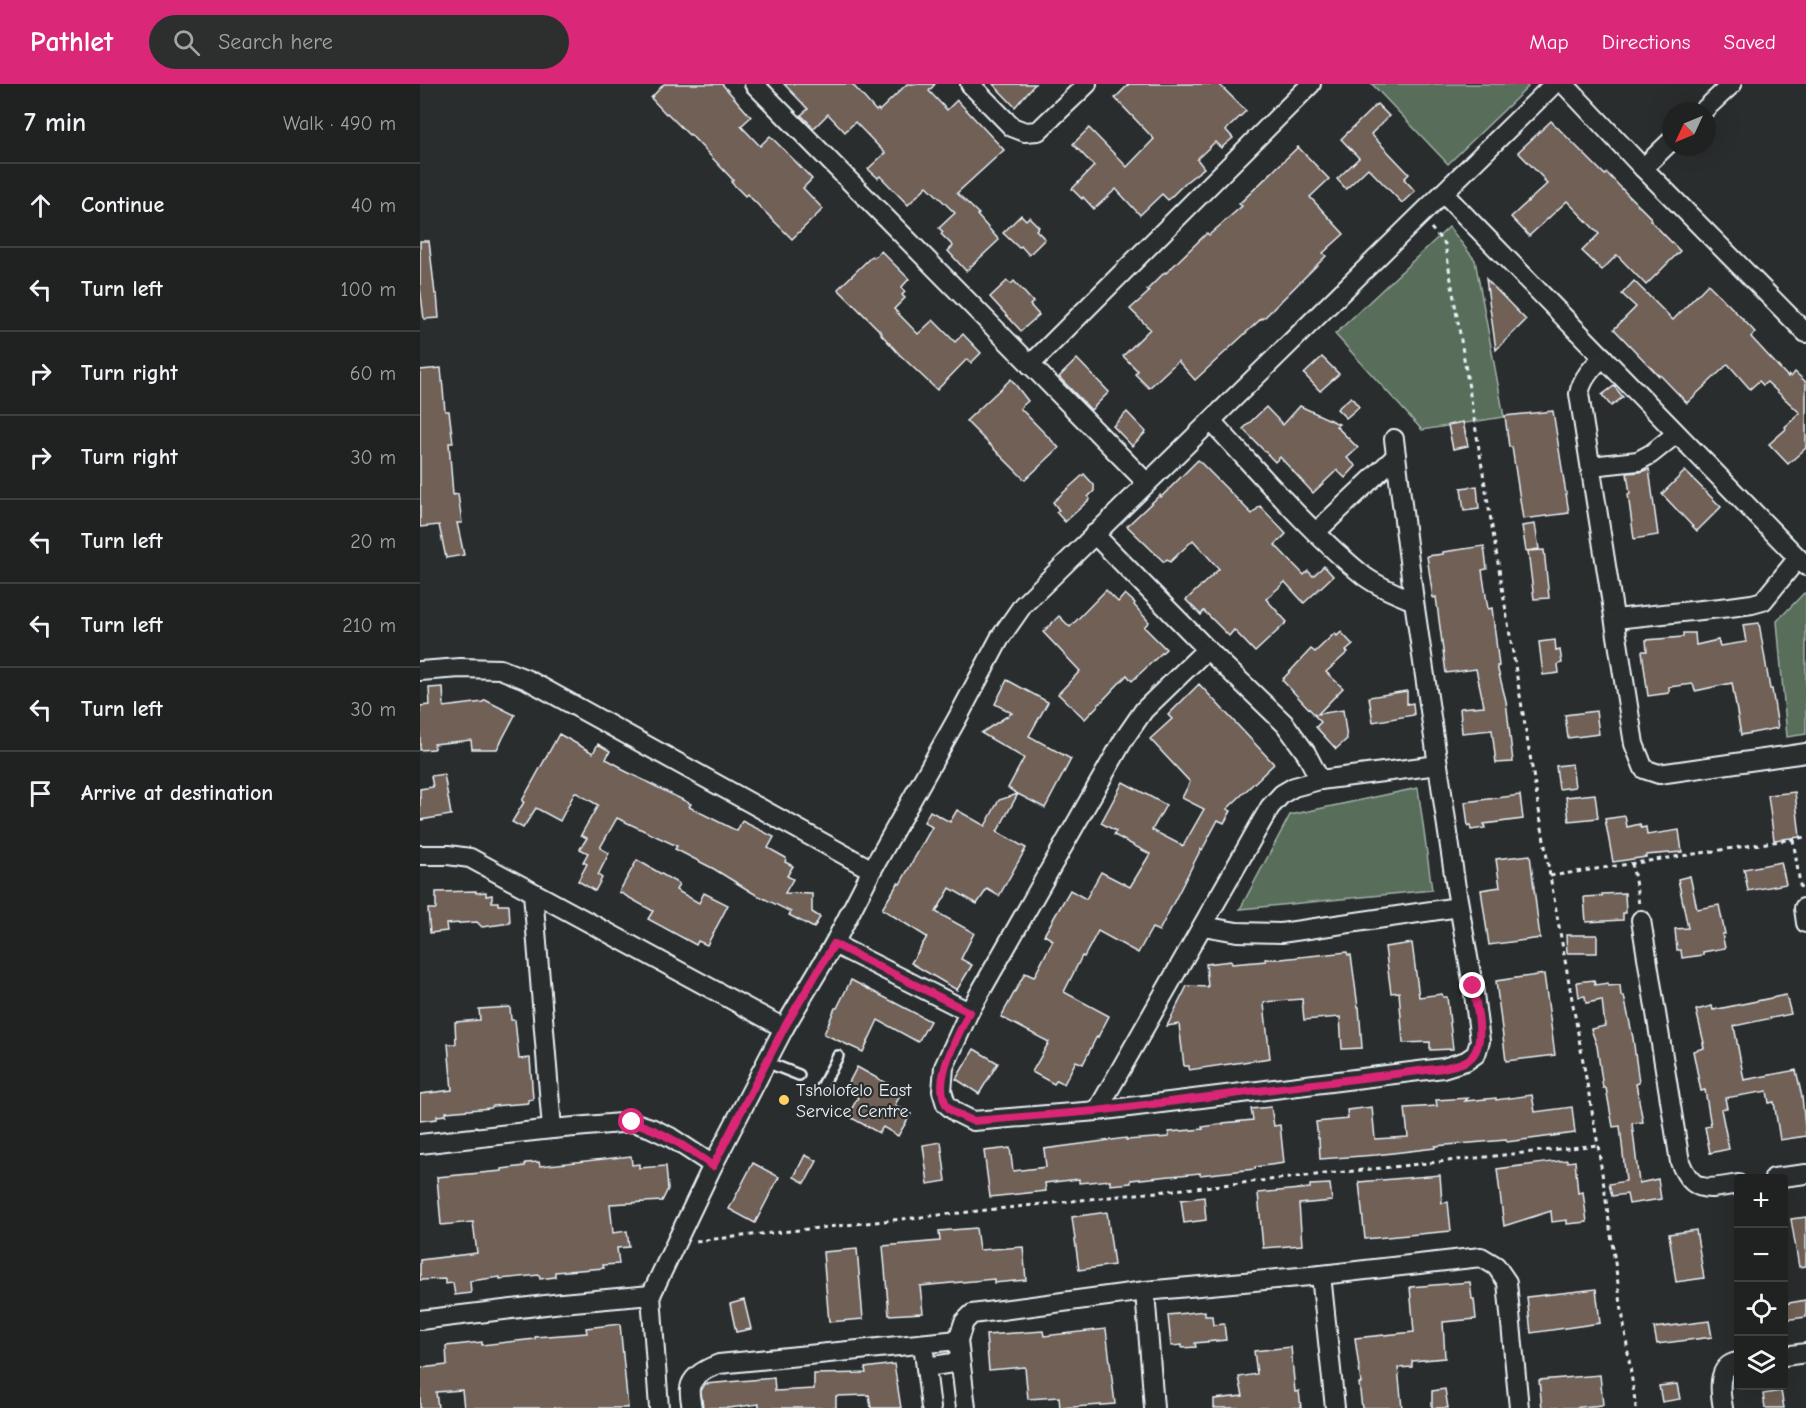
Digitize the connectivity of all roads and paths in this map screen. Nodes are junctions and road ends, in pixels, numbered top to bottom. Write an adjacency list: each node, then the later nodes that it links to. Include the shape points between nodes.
1 (754, 84): 15 (street)
2 (970, 84): 3 (street, via 1012,127 1025,132 1038,131)
3 (1087, 84)
4 (1311, 84): 15 (street)
5 (1554, 84): 11 (street)
6 (1564, 84): 10 (street)
7 (1732, 84): 8 (street)
8 (1713, 102)
9 (1662, 149): 10 (street)
10 (1642, 168): 13 (street)
11 (1443, 192): 12 (street); 14 (street)
12 (1420, 215): 16 (street); 35 (path, via 1445,244)
13 (1806, 333)
14 (1603, 357): 17 (street); 18 (street, via 1588,372 1579,394)
15 (1030, 365): 19 (street)
16 (1211, 420): 19 (street); 20 (street)
17 (1676, 434): 18 (street, via 1638,461); 22 (street)
18 (1591, 466): 24 (street)
19 (1147, 483): 21 (street)
20 (1316, 532): 23 (street, via 1366,577); 23 (street, via 1395,448)
21 (1094, 534): 25 (street); 34 (street, via 1023,605 1000,638)
22 (1802, 562): 24 (street, via 1763,601)
23 (1414, 601): 28 (street)
24 (1615, 618): 27 (street, via 1634,744 1644,769 1659,774)
25 (1207, 649): 29 (street, via 1285,724); 42 (street, via 1144,710 1124,739)
26 (420, 671): 34 (street, via 500,669 528,680)
27 (1806, 753)
28 (1438, 765): 29 (street); 37 (street)
29 (1320, 780): 40 (street, via 1294,787 1270,807)
30 (1806, 837): 31 (path)
31 (1793, 839): 33 (path); 38 (path)
32 (420, 855): 36 (street, via 470,858)
33 (1632, 862): 35 (path); 39 (path)
34 (872, 870): 41 (street)
35 (1550, 876): 51 (path)
36 (533, 893): 43 (street); 49 (street)
37 (1459, 908): 40 (street, via 1281,933); 48 (street, via 1480,1041 1476,1054 1466,1061 1443,1068)
38 (1805, 915)
39 (1641, 920): 55 (street, via 1680,1162 1689,1180 1699,1186 1708,1189)
40 (1203, 926): 48 (street)
41 (834, 944): 42 (street); 43 (street)
42 (969, 1012): 48 (street, via 944,1067 942,1091 946,1104 957,1113 973,1121)
43 (784, 1028): 45 (street)
44 (838, 1056): 47 (lane)
45 (766, 1062): 46 (lane); 52 (street)
46 (799, 1075)
47 (822, 1087)
48 (1096, 1111)
49 (552, 1129): 50 (street); 52 (street, via 632,1122 670,1137)
50 (420, 1144)
51 (1598, 1145): 56 (path); 75 (path)
52 (713, 1166): 56 (street)
53 (1806, 1174): 54 (street)
54 (1788, 1177)
55 (1734, 1185)
56 (676, 1243): 59 (street)
57 (1321, 1275): 58 (street); 73 (street); 74 (street, via 1481,1257 1496,1266 1507,1282)
58 (1145, 1292): 61 (street, via 972,1314 964,1322); 72 (street)
59 (651, 1295): 60 (street); 68 (street)
60 (420, 1320)
61 (958, 1340): 62 (street); 65 (street)
62 (923, 1344): 67 (street); 69 (street, via 718,1365 704,1370 694,1380 690,1387)
63 (1806, 1353): 64 (street)
64 (1788, 1355)
65 (960, 1362): 67 (street); 71 (street)
66 (1734, 1363): 76 (street, via 1720,1381)
67 (926, 1367): 70 (street)
68 (659, 1408)
69 (692, 1408)
70 (930, 1408)
71 (966, 1408)
72 (1154, 1408)
73 (1335, 1408)
74 (1520, 1408)
75 (1636, 1408)
76 (1723, 1408)

